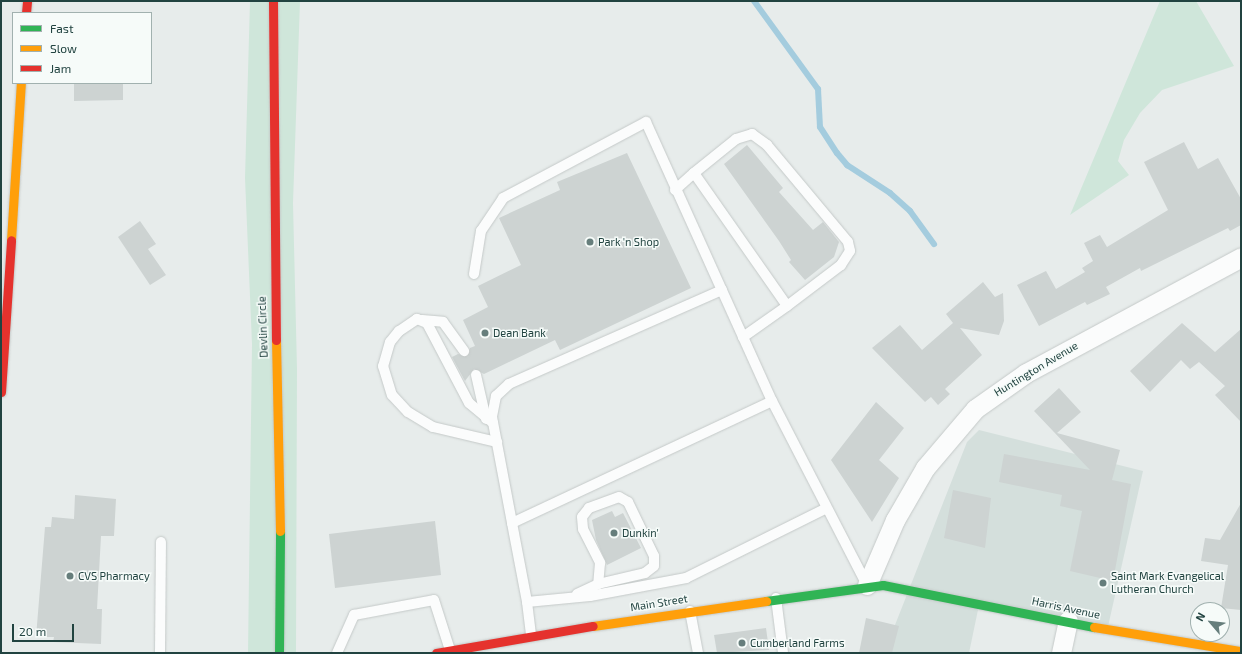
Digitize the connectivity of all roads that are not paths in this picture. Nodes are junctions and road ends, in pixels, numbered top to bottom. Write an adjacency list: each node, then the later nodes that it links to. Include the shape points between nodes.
1 (27, 1): 3 (street)
2 (274, 1): 35 (street, Devlin Circle, via 274,280 281,489)
3 (26, 12)
4 (21, 84): 15 (street)
5 (694, 173): 6 (lane); 10 (lane); 10 (lane, via 736,139 752,134 768,145 848,242 850,251 841,265)
6 (676, 190): 8 (lane, via 646,122 502,198 481,231); 9 (lane)
7 (1241, 256): 23 (street, Huntington Avenue, via 1026,373 975,409 925,468 892,526)
8 (474, 274)
9 (722, 290): 12 (lane); 17 (lane, via 509,384 492,404)
10 (787, 306): 12 (lane)
11 (422, 320): 13 (lane, via 443,322); 17 (lane, via 432,329 469,403); 18 (lane, via 408,323 390,342 383,366 388,387 408,412 433,428)
12 (742, 337): 16 (lane)
13 (464, 351)
14 (476, 375): 17 (lane)
15 (1, 392)
16 (772, 400): 19 (lane); 20 (lane)
17 (490, 421): 18 (lane)
18 (497, 442): 20 (lane)
19 (825, 509): 23 (lane); 25 (lane, via 686,578)
20 (512, 523): 27 (lane)
21 (161, 542): 34 (lane)
22 (598, 584): 22 (lane, via 645,573 655,562 628,502 619,497 589,508 582,517 583,529 600,563); 25 (lane)
23 (867, 585): 24 (street, Main Street); 26 (street, Main Street)
24 (886, 585): 29 (street, Harris Avenue)
25 (571, 598): 27 (lane)
26 (776, 598): 28 (street, Main Street); 39 (lane)
27 (527, 602): 30 (lane)
28 (690, 611): 30 (street, Main Street); 38 (lane)
29 (1068, 621): 32 (street, Harris Avenue); 40 (street)
30 (532, 634): 31 (street, Main Street)
31 (450, 650): 36 (lane, via 434,600 354,615); 37 (street, Main Street)
32 (1208, 650): 33 (street, Harris Avenue)
33 (1241, 651)
34 (160, 653)
35 (279, 653)
36 (337, 653)
37 (436, 653)
38 (698, 653)
39 (783, 653)
40 (1061, 653)

